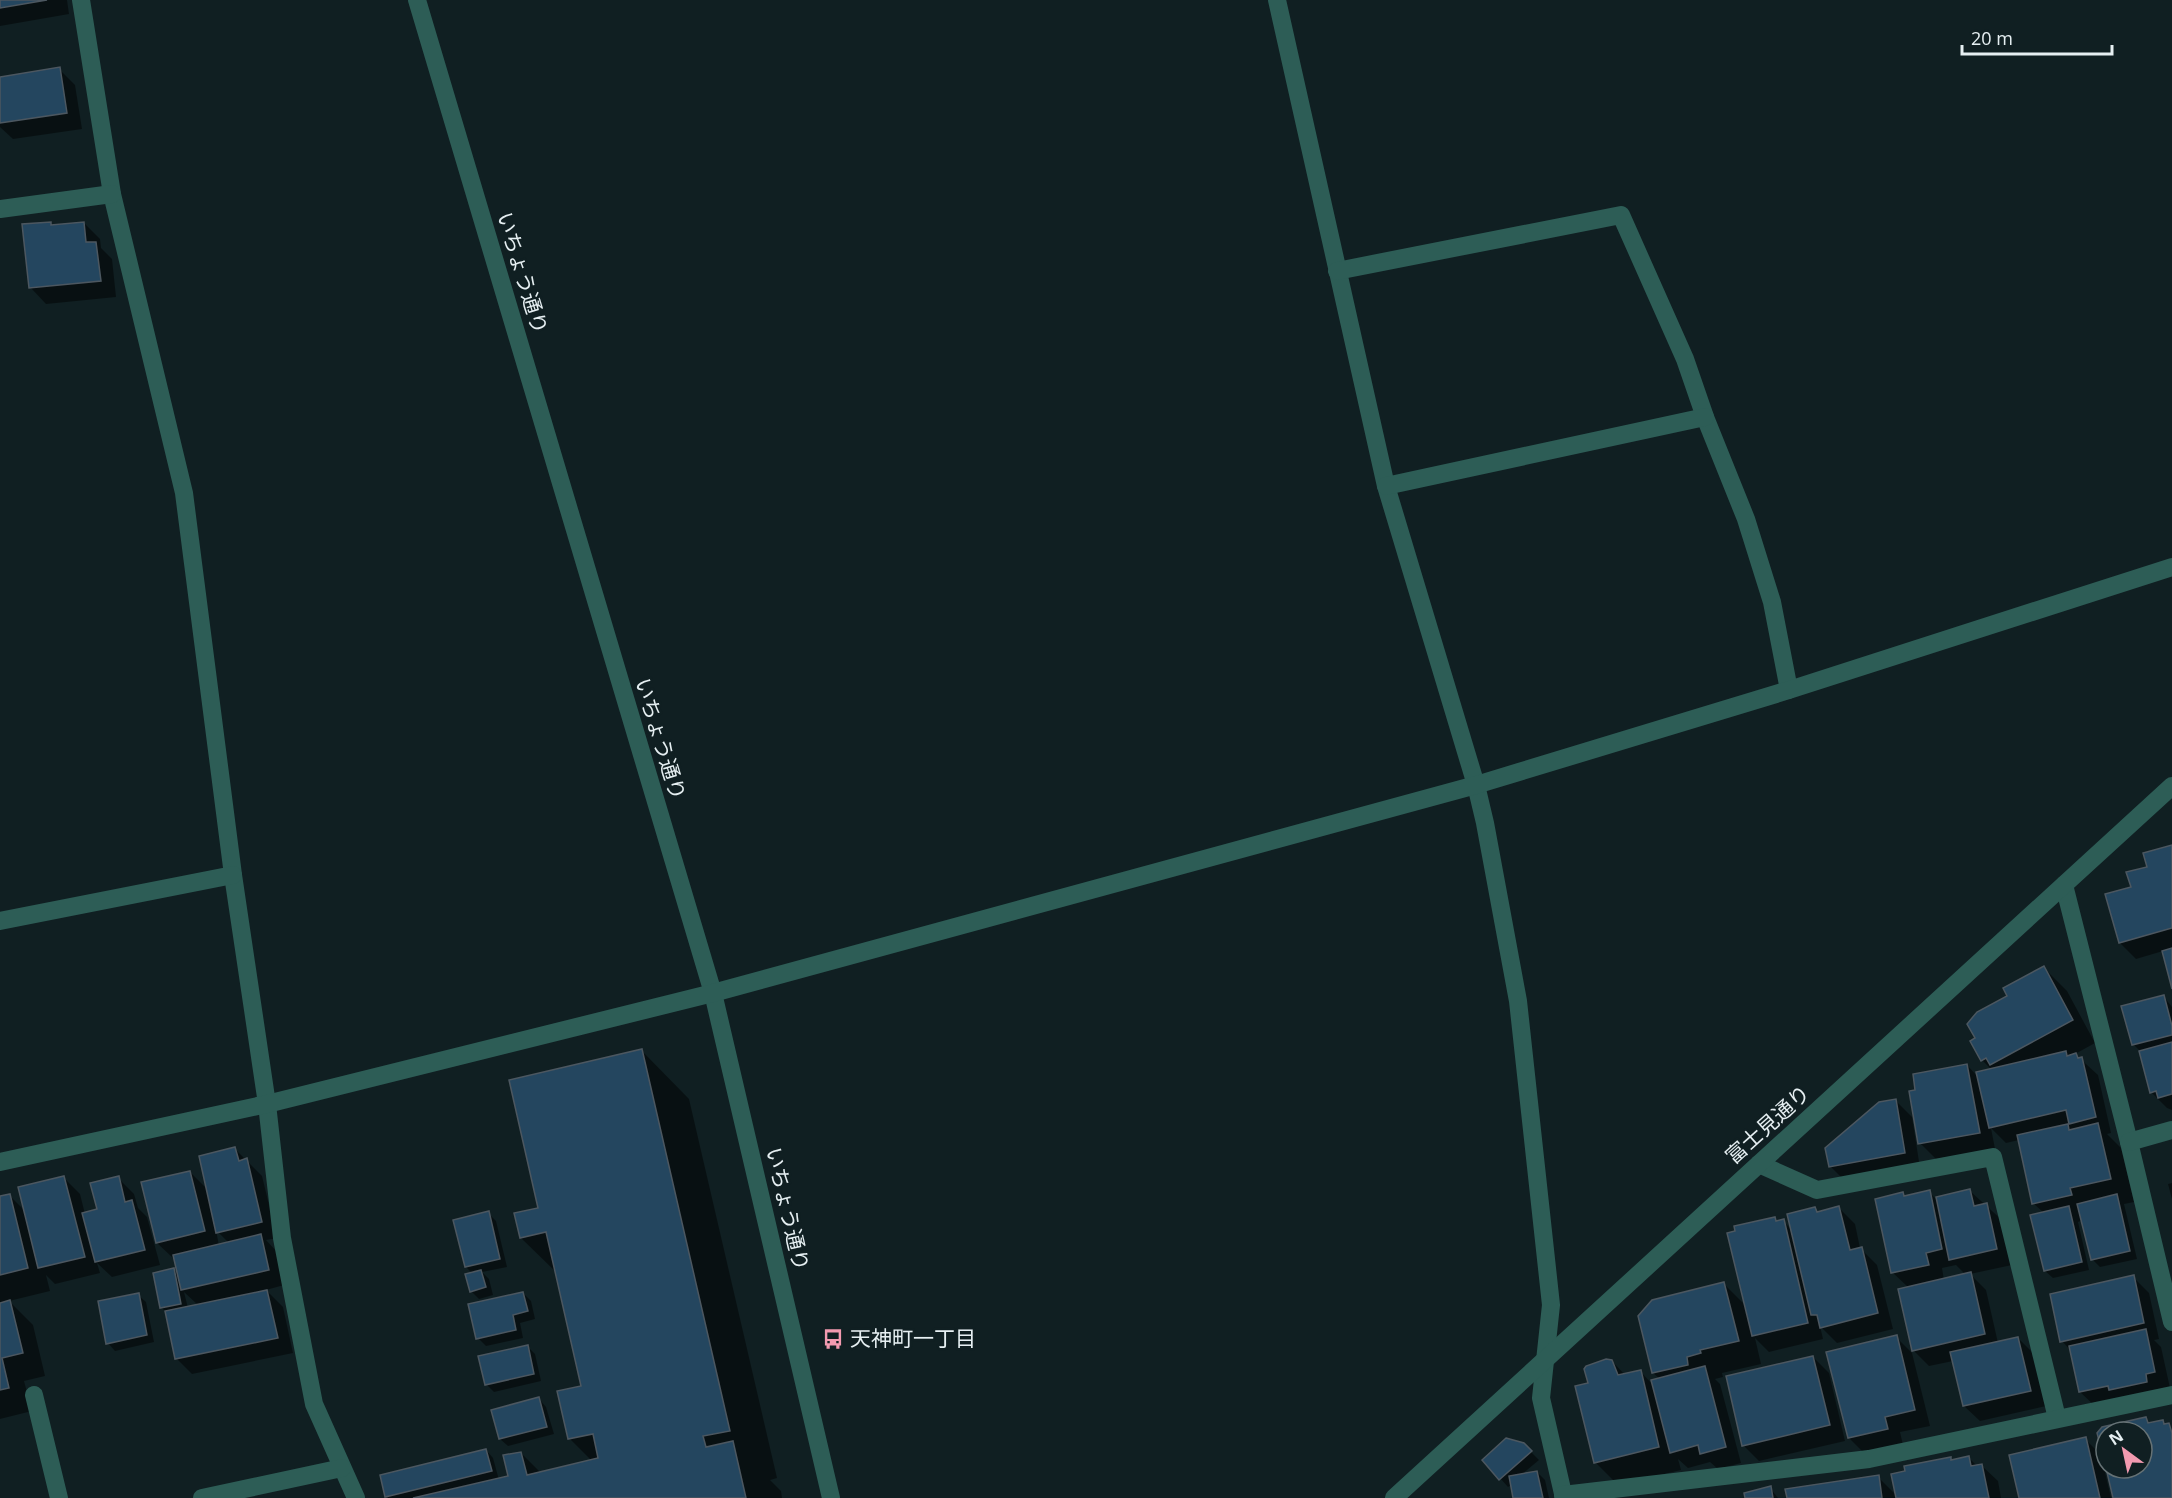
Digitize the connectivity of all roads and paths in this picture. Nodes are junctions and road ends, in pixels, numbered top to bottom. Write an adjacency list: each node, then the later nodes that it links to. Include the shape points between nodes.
1 (81, 0): 4 (street)
2 (417, 0): 16 (street, いちょう通り)
3 (1277, 0): 6 (street)
4 (112, 194): 5 (street); 13 (street, via 184,493)
5 (0, 209)
6 (1337, 271): 7 (street, via 1621,215 1685,359); 8 (street)
7 (1705, 417): 8 (street); 10 (street, via 1746,519 1772,602)
8 (1386, 486): 11 (street)
9 (2172, 567): 10 (street)
10 (1789, 690): 11 (street)
11 (1476, 785): 16 (street); 23 (street, via 1518,1001 1551,1305)
12 (2172, 786): 14 (street, 富士見通り)
13 (233, 875): 15 (street); 17 (street)
14 (2064, 885): 19 (street); 21 (street, 富士見通り)
15 (0, 921)
16 (713, 993): 17 (street); 32 (street, いちょう通り)
17 (267, 1104): 20 (street); 27 (street, via 282,1238 314,1404)
18 (2172, 1130): 19 (street)
19 (2129, 1142): 22 (street)
20 (0, 1162)
21 (1759, 1164): 23 (street, 富士見通り); 26 (street, via 1817,1190 1993,1157)
22 (2172, 1322)
23 (1545, 1360): 28 (street, via 1540,1398); 33 (street, 富士見通り)
24 (34, 1395): 29 (street)
25 (2172, 1395): 26 (street)
26 (2057, 1418): 28 (street, via 1869,1459)
27 (342, 1468): 30 (street); 31 (street)
28 (1563, 1496)
29 (59, 1498)
30 (202, 1498)
31 (356, 1498)
32 (831, 1498)
33 (1394, 1498)

